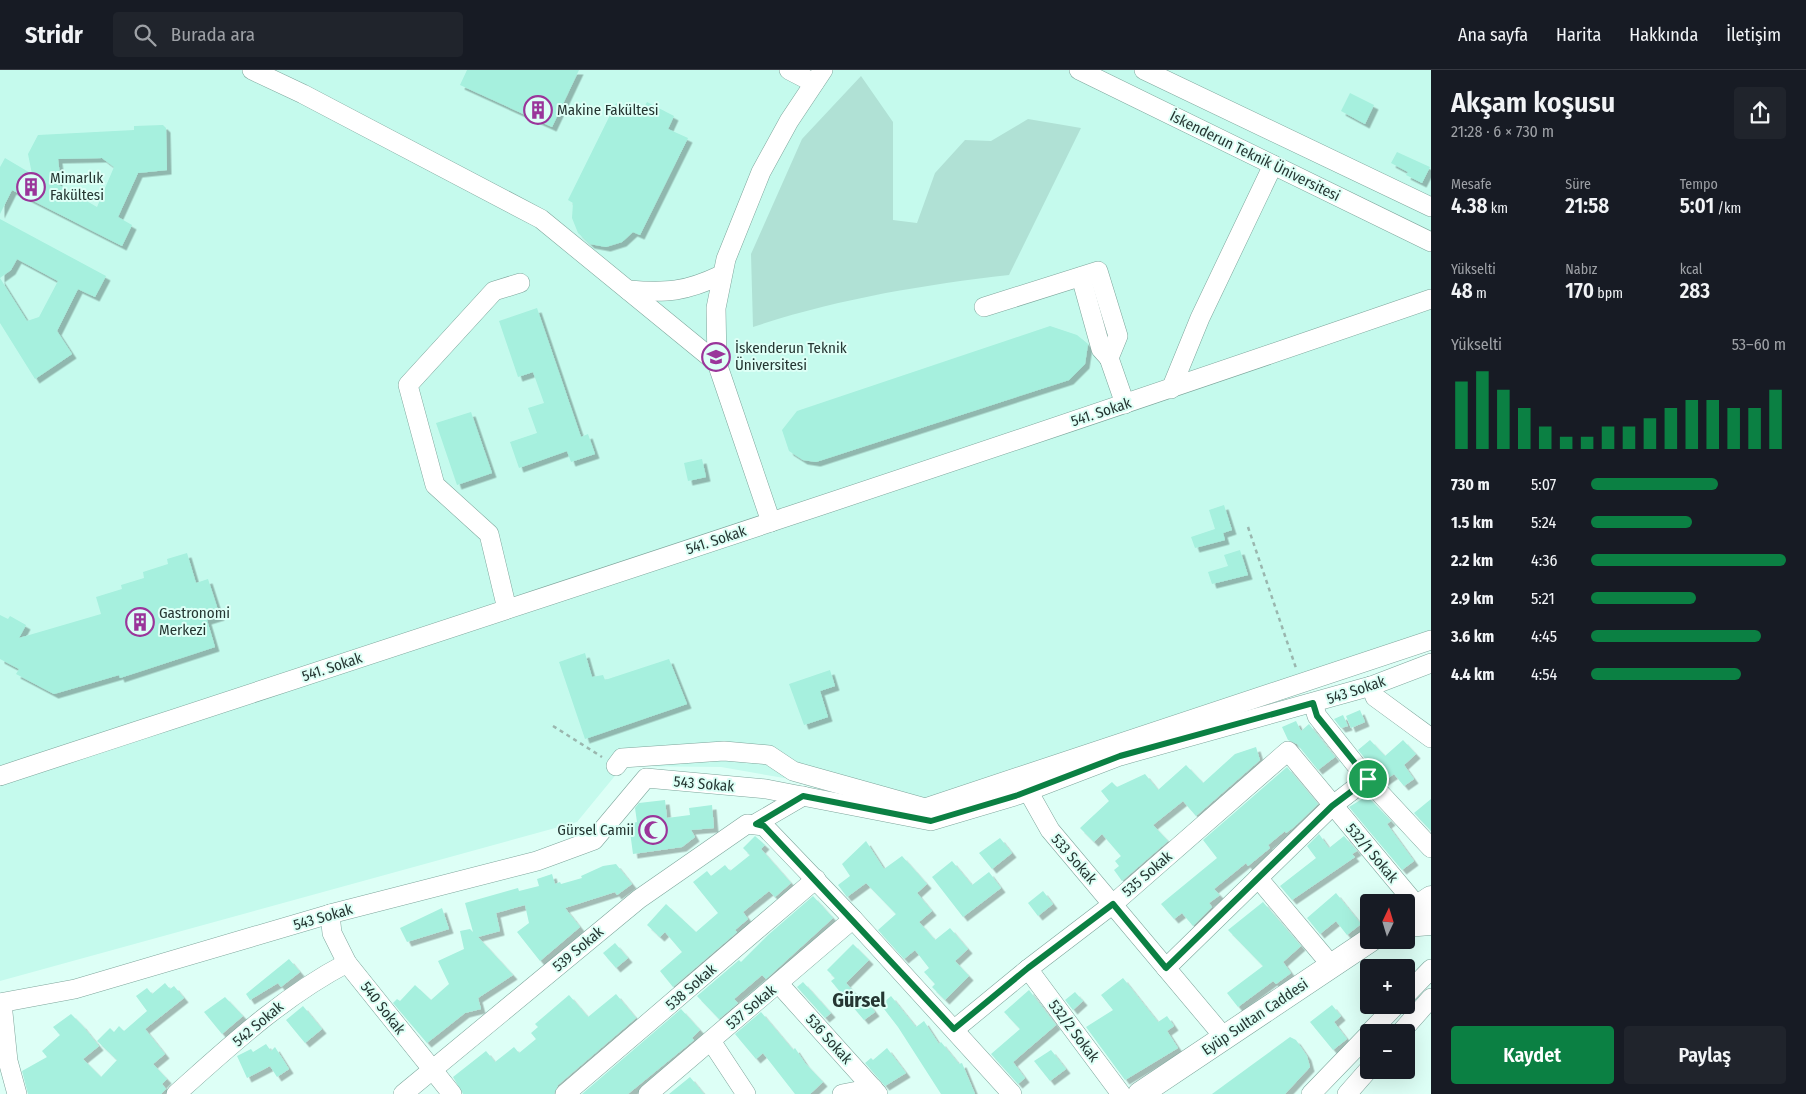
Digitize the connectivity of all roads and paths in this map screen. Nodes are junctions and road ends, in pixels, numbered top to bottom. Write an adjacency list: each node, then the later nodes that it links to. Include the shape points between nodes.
1 (252, 70): 11 (street, via 541,219)
2 (789, 70): 5 (street)
3 (1079, 70): 6 (street, İskenderun Teknik Üniversitesi)
4 (1144, 70): 7 (street, İskenderun Teknik Üniversitesi)
5 (818, 76): 9 (street, via 761,172)
6 (1273, 165): 8 (street, İskenderun Teknik Üniversitesi); 15 (street, via 1200,318)
7 (1431, 207)
8 (1431, 242)
9 (721, 275): 11 (street, via 696,287 674,291); 14 (street, via 716,308)
10 (520, 283): 19 (street, via 494,291 408,384 435,485 489,534)
11 (628, 290): 14 (street)
12 (1431, 299): 15 (street, 541. Sokak)
13 (984, 307): 16 (street, via 1081,277 1101,349 1110,358)
14 (717, 363): 17 (street)
15 (1171, 389): 16 (street, 541. Sokak)
16 (1125, 404): 17 (street, 541. Sokak)
17 (771, 522): 19 (street, 541. Sokak)
18 (1248, 527): 22 (path)
19 (507, 609): 29 (street, 541. Sokak)
20 (1431, 640): 22 (street)
21 (1431, 663): 23 (street, 543 Sokak)
22 (1301, 683): 28 (street, via 925,808 793,771 769,755 724,751 622,758)
23 (1371, 686): 24 (street, 543 Sokak); 26 (street, via 1375,697)
24 (1313, 703): 30 (street, via 1317,716); 31 (street, 543 Sokak, via 1120,756)
25 (553, 726): 28 (path)
26 (1431, 738)
27 (1288, 751): 33 (street, 532/1 Sokak); 38 (street, 535 Sokak)
28 (616, 766)
29 (0, 776)
30 (1368, 779): 33 (street); 35 (street)
31 (1028, 791): 32 (street, 543 Sokak, via 931,821); 38 (street, 533 Sokak, via 1050,830)
32 (803, 796): 34 (street, 539 Sokak); 39 (street, 543 Sokak, via 766,789 646,778 594,840 537,861)
33 (1332, 806): 36 (street); 40 (street, 532/1 Sokak)
34 (760, 825): 37 (street); 59 (street, 539 Sokak, via 748,824 639,898)
35 (1431, 848)
36 (1258, 878): 44 (street); 46 (street)
37 (816, 879): 41 (street); 66 (street, 538 Sokak)
38 (1113, 904): 45 (street, 535 Sokak); 46 (street, 533 Sokak)
39 (330, 914): 43 (street, 540 Sokak, via 332,934); 51 (street, 543 Sokak, via 75,989)
40 (1419, 914)
41 (853, 919): 48 (street, 537 Sokak); 55 (street)
42 (1360, 947): 44 (main road, Eyüp Sultan Caddesi)
43 (347, 963): 59 (street, 540 Sokak); 63 (street, 542 Sokak, via 285,1001)
44 (1332, 966): 56 (main road, Eyüp Sultan Caddesi)
45 (1028, 968): 55 (street, 535 Sokak); 71 (street, 532/2 Sokak)
46 (1166, 968): 56 (street, 533 Sokak)
47 (1431, 968): 49 (street)
48 (779, 984): 57 (street, 537 Sokak); 61 (street, 536 Sokak)
49 (1415, 985)
50 (1431, 998): 54 (street)
51 (1, 1003): 62 (street, via 8,1061)
52 (1388, 1014): 53 (street)
53 (1378, 1024)
54 (1408, 1024)
55 (954, 1029): 70 (street)
56 (1224, 1037): 72 (main road, Eyüp Sultan Caddesi)
57 (711, 1042): 67 (street, 537 Sokak); 68 (street)
58 (1360, 1043): 73 (street)
59 (431, 1070): 64 (street, 539 Sokak); 65 (street, 540 Sokak)
60 (1360, 1079): 74 (street)
61 (875, 1091): 69 (street)
62 (17, 1094)
63 (176, 1094)
64 (403, 1094)
65 (452, 1094)
66 (565, 1094)
67 (648, 1094)
68 (746, 1094)
69 (842, 1094)
70 (1012, 1094)
71 (1121, 1094)
72 (1140, 1094)
73 (1311, 1094)
74 (1346, 1094)

